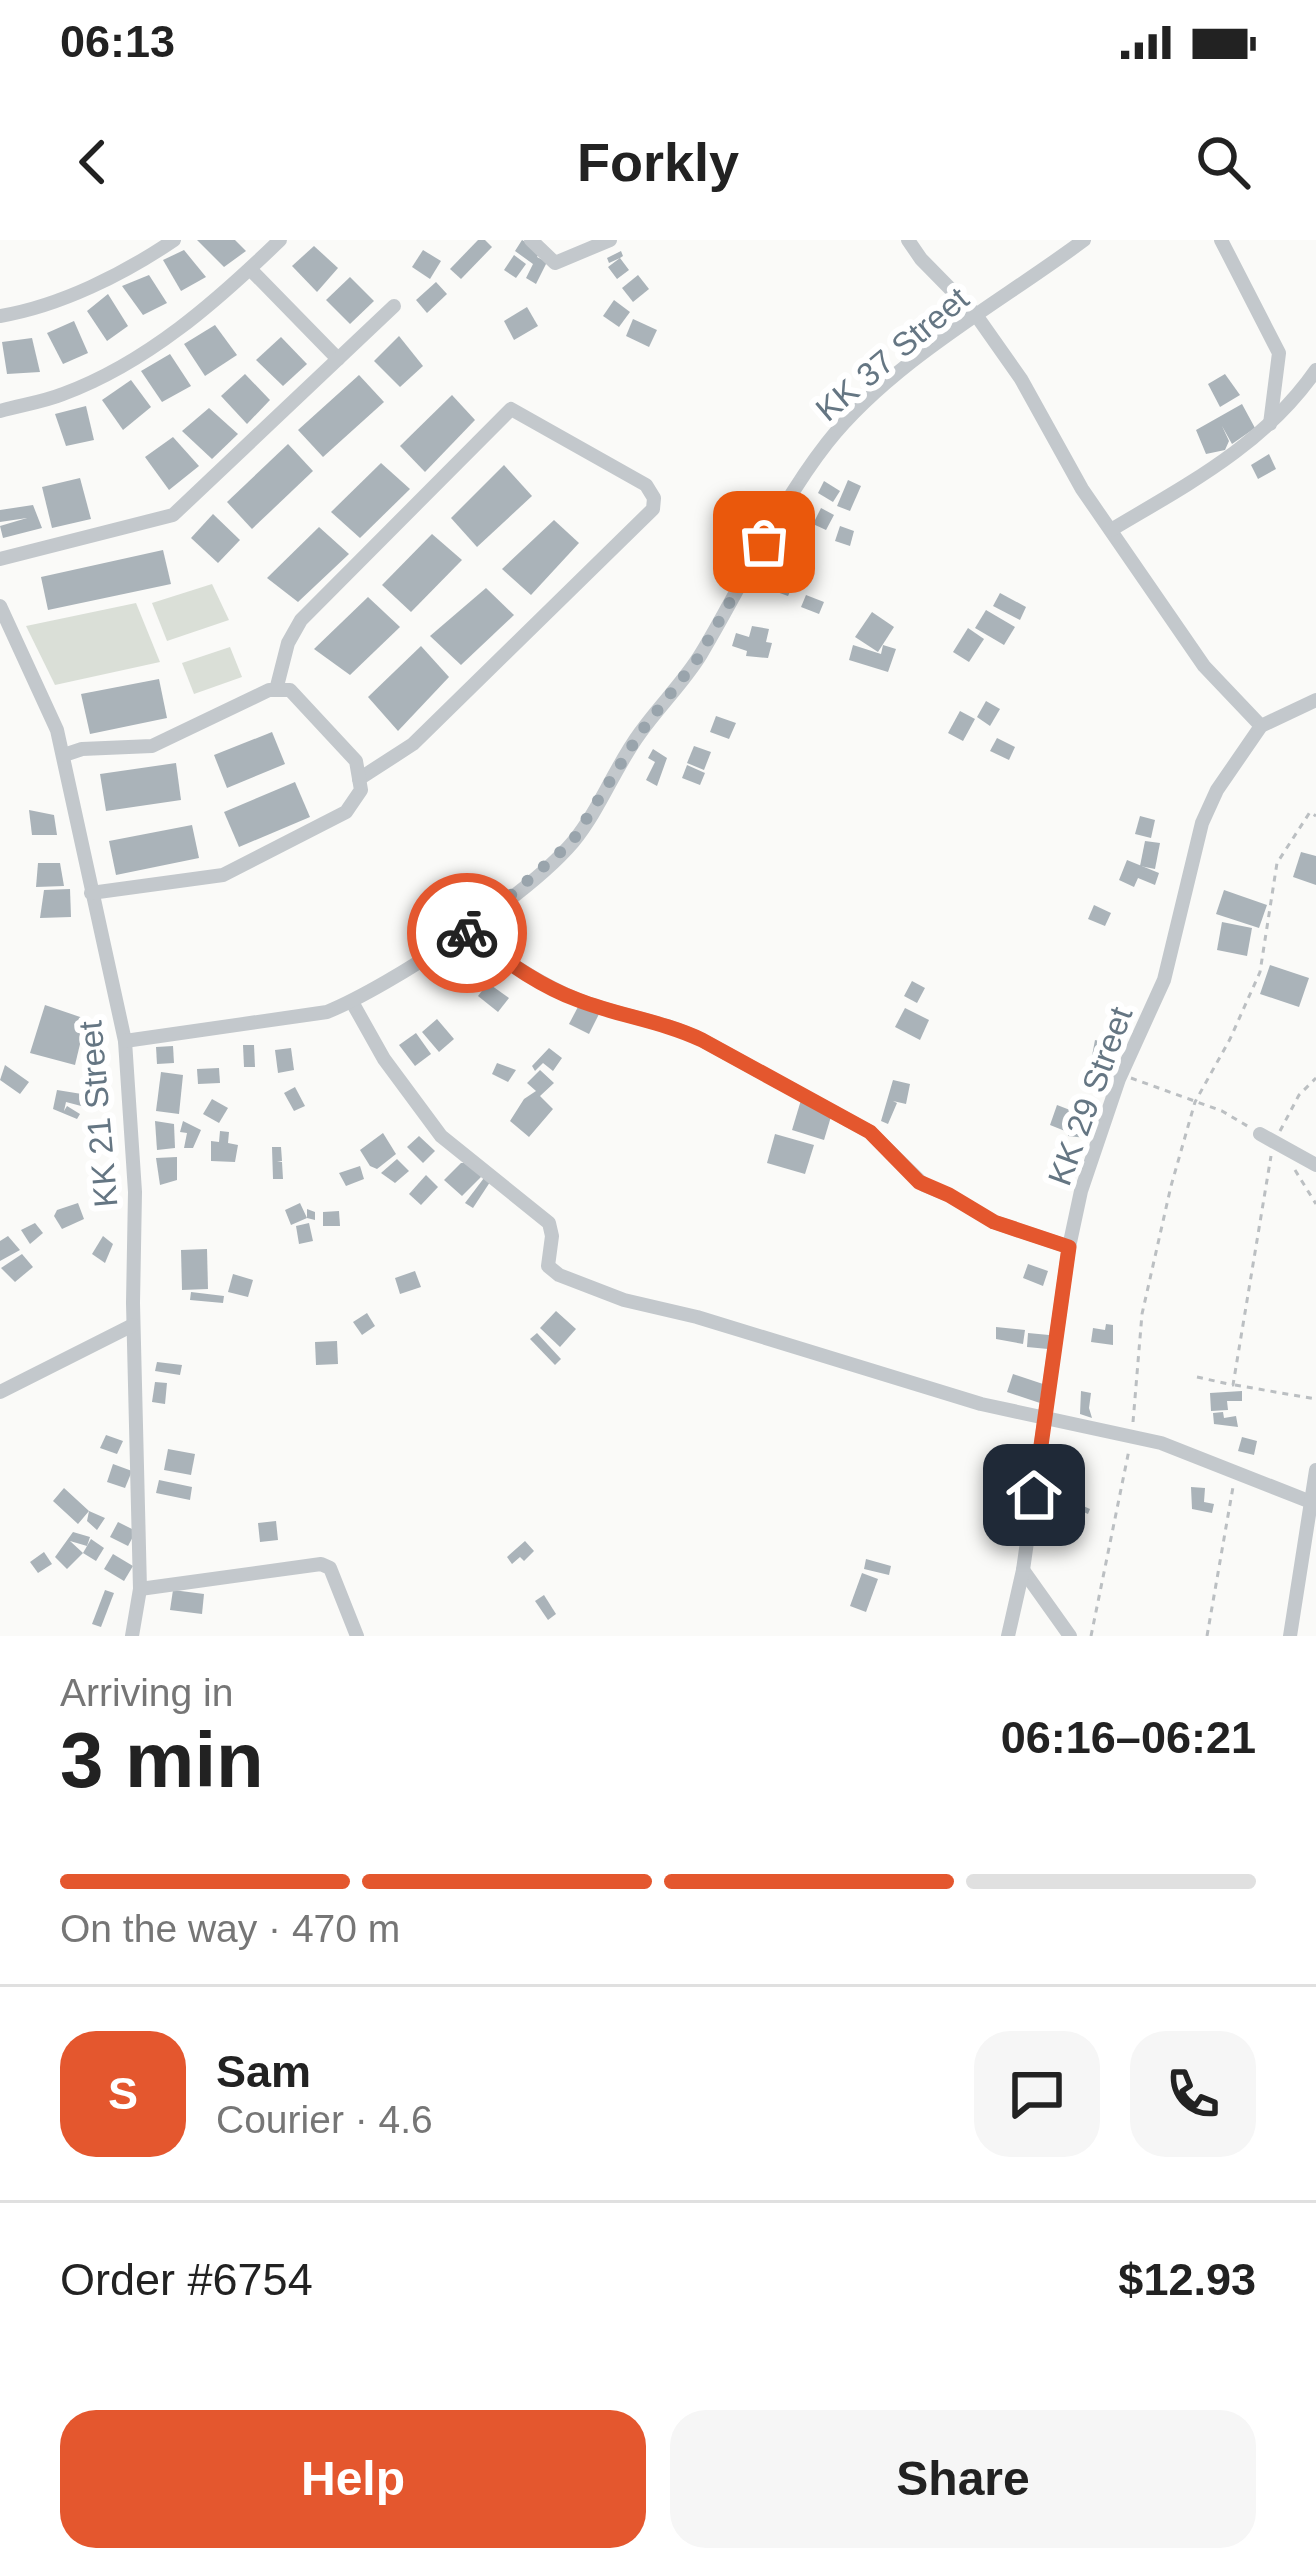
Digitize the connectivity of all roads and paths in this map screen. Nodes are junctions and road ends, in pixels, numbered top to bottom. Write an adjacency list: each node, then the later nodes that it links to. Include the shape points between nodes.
1 (174, 240): 11 (street, via 95,284)
2 (280, 240): 8 (street)
3 (531, 240): 4 (street, via 555,263)
4 (610, 240)
5 (908, 240): 10 (street)
6 (1084, 240): 10 (street, KK 37 Street)
7 (1221, 240): 15 (street, via 1279,353)
8 (250, 269): 12 (street); 14 (street, via 137,358 63,394)
9 (394, 306): 12 (street)
10 (976, 315): 16 (street); 26 (street, KK 37 Street, via 830,440 583,828)
11 (0, 316)
12 (338, 359): 17 (street, via 172,515)
13 (1316, 370): 15 (street)
14 (0, 411)
15 (1270, 426): 16 (street, via 1208,474)
16 (1111, 530): 21 (street, via 1204,666)
17 (0, 560)
18 (0, 606): 22 (street, KK 21 Street)
19 (276, 690): 22 (street, via 152,746); 23 (street, via 290,690 356,761); 23 (street, via 301,620 512,409 646,484 653,509 413,744)
20 (1316, 700): 21 (street, KK 29 Street)
21 (1261, 726): 29 (street, KK 29 Street, via 1202,823 1164,980)
22 (64, 755): 25 (street, KK 21 Street)
23 (359, 779): 25 (street, via 346,812 223,875)
24 (1316, 816): 31 (path, via 1310,812 1277,862 1260,972)
25 (91, 892): 28 (street, KK 21 Street)
26 (463, 930): 27 (street, KK 37 Street); 36 (street, via 552,988 702,1040 870,1132 919,1182 994,1222)
27 (352, 1002): 28 (street, KK 37 Street, via 308,1017); 42 (street, via 440,1136 549,1223 553,1271 624,1300)
28 (125, 1041): 37 (street, KK 21 Street)
29 (1121, 1074): 31 (path); 36 (street, KK 29 Street)
30 (1316, 1078): 39 (path, via 1274,1144)
31 (1196, 1102): 32 (path); 43 (path, via 1142,1314)
32 (1260, 1134): 34 (street)
33 (1291, 1163): 35 (path)
34 (1316, 1165)
35 (1316, 1204)
36 (1069, 1247): 42 (street, KK 29 Street)
37 (133, 1325): 40 (street); 48 (street, KK 21 Street)
38 (1198, 1377): 39 (path)
39 (1233, 1385): 41 (path)
40 (0, 1392)
41 (1316, 1399)
42 (1045, 1420): 43 (street); 47 (street, KK 29 Street)
43 (1132, 1437): 45 (street); 53 (path)
44 (1316, 1470): 46 (street)
45 (1236, 1473): 46 (street); 54 (path)
46 (1312, 1504): 55 (street)
47 (1023, 1570): 51 (street, KK 29 Street); 52 (street)
48 (140, 1589): 49 (street, KK 21 Street); 50 (street, via 321,1564 330,1568)
49 (132, 1636)
50 (357, 1636)
51 (1008, 1636)
52 (1070, 1636)
53 (1091, 1636)
54 (1207, 1636)
55 (1290, 1636)

